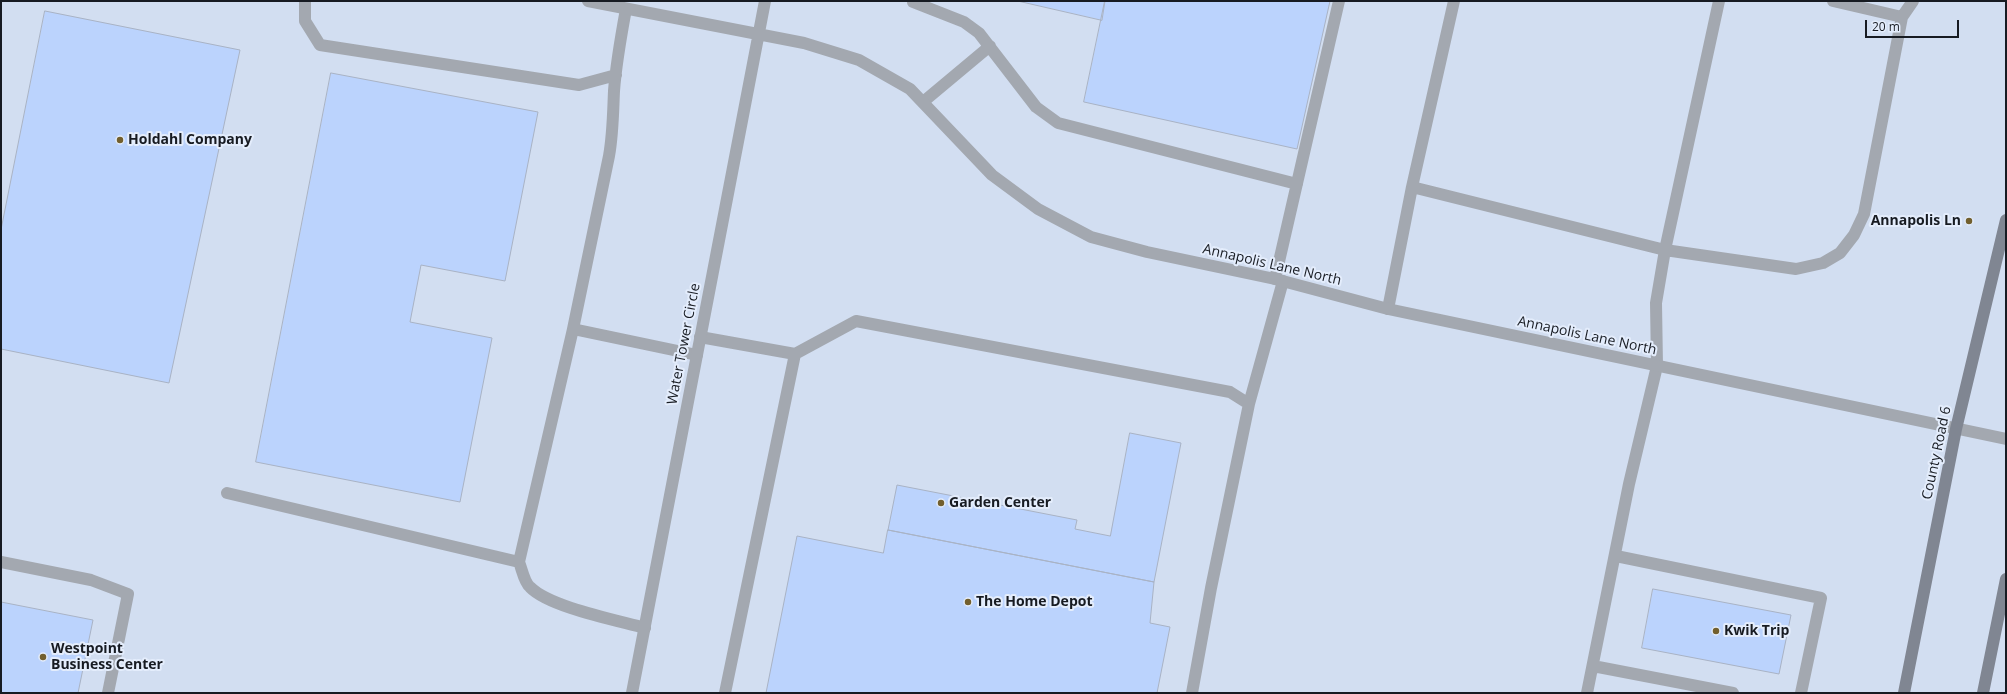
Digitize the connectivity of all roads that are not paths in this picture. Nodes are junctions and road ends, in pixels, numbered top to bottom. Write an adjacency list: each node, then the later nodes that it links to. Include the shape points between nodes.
1 (305, 1): 15 (street, via 305,21 320,45 579,85)
2 (588, 1): 9 (street, Annapolis Lane North)
3 (764, 1): 13 (street, Water Tower Circle)
4 (1339, 1): 17 (street)
5 (1454, 1): 18 (street)
6 (1719, 1): 20 (street)
7 (1833, 1): 12 (street)
8 (1913, 1): 12 (street)
9 (602, 2): 11 (street, Annapolis Lane North)
10 (913, 2): 14 (street, via 964,22 979,33)
11 (626, 9): 13 (street, Annapolis Lane North); 15 (street)
12 (1902, 17): 20 (street, via 1864,214 1854,235 1840,254 1823,264 1796,269)
13 (758, 34): 16 (street, Annapolis Lane North, via 804,43 859,60 910,89); 24 (street, Water Tower Circle)
14 (990, 46): 16 (street); 17 (street, via 1036,107 1058,123)
15 (616, 75): 23 (street, via 612,137)
16 (923, 102): 21 (street, Annapolis Lane North, via 992,176 1038,208 1091,237 1147,252)
17 (1298, 184): 21 (street)
18 (1412, 187): 20 (street); 22 (street)
19 (2006, 220): 29 (main road, County Road 6)
20 (1665, 250): 27 (street, via 1656,303)
21 (1279, 280): 22 (street, Annapolis Lane North); 28 (street)
22 (1388, 309): 27 (street, Annapolis Lane North)
23 (573, 329): 26 (street); 34 (street)
24 (700, 337): 25 (street); 26 (street, Water Tower Circle)
25 (795, 354): 28 (street, via 856,321 1230,392); 40 (street)
26 (697, 355): 36 (street, Water Tower Circle)
27 (1657, 366): 29 (street, Annapolis Lane North); 32 (street, via 1629,484)
28 (1250, 404): 41 (street, via 1211,588)
29 (1956, 429): 30 (street, Annapolis Lane North); 45 (main road, County Road 6)
30 (2006, 439)
31 (227, 493): 34 (street)
32 (1616, 556): 37 (street); 44 (street, via 1821,598)
33 (1, 562): 38 (street, via 91,580 128,594)
34 (519, 562): 36 (street, via 528,586 556,603)
35 (2006, 579): 46 (main road)
36 (645, 628): 39 (street, Water Tower Circle)
37 (1593, 666): 42 (street); 43 (street)
38 (108, 693)
39 (632, 693)
40 (725, 693)
41 (1192, 693)
42 (1587, 693)
43 (1733, 693)
44 (1801, 693)
45 (1904, 693)
46 (1983, 693)

